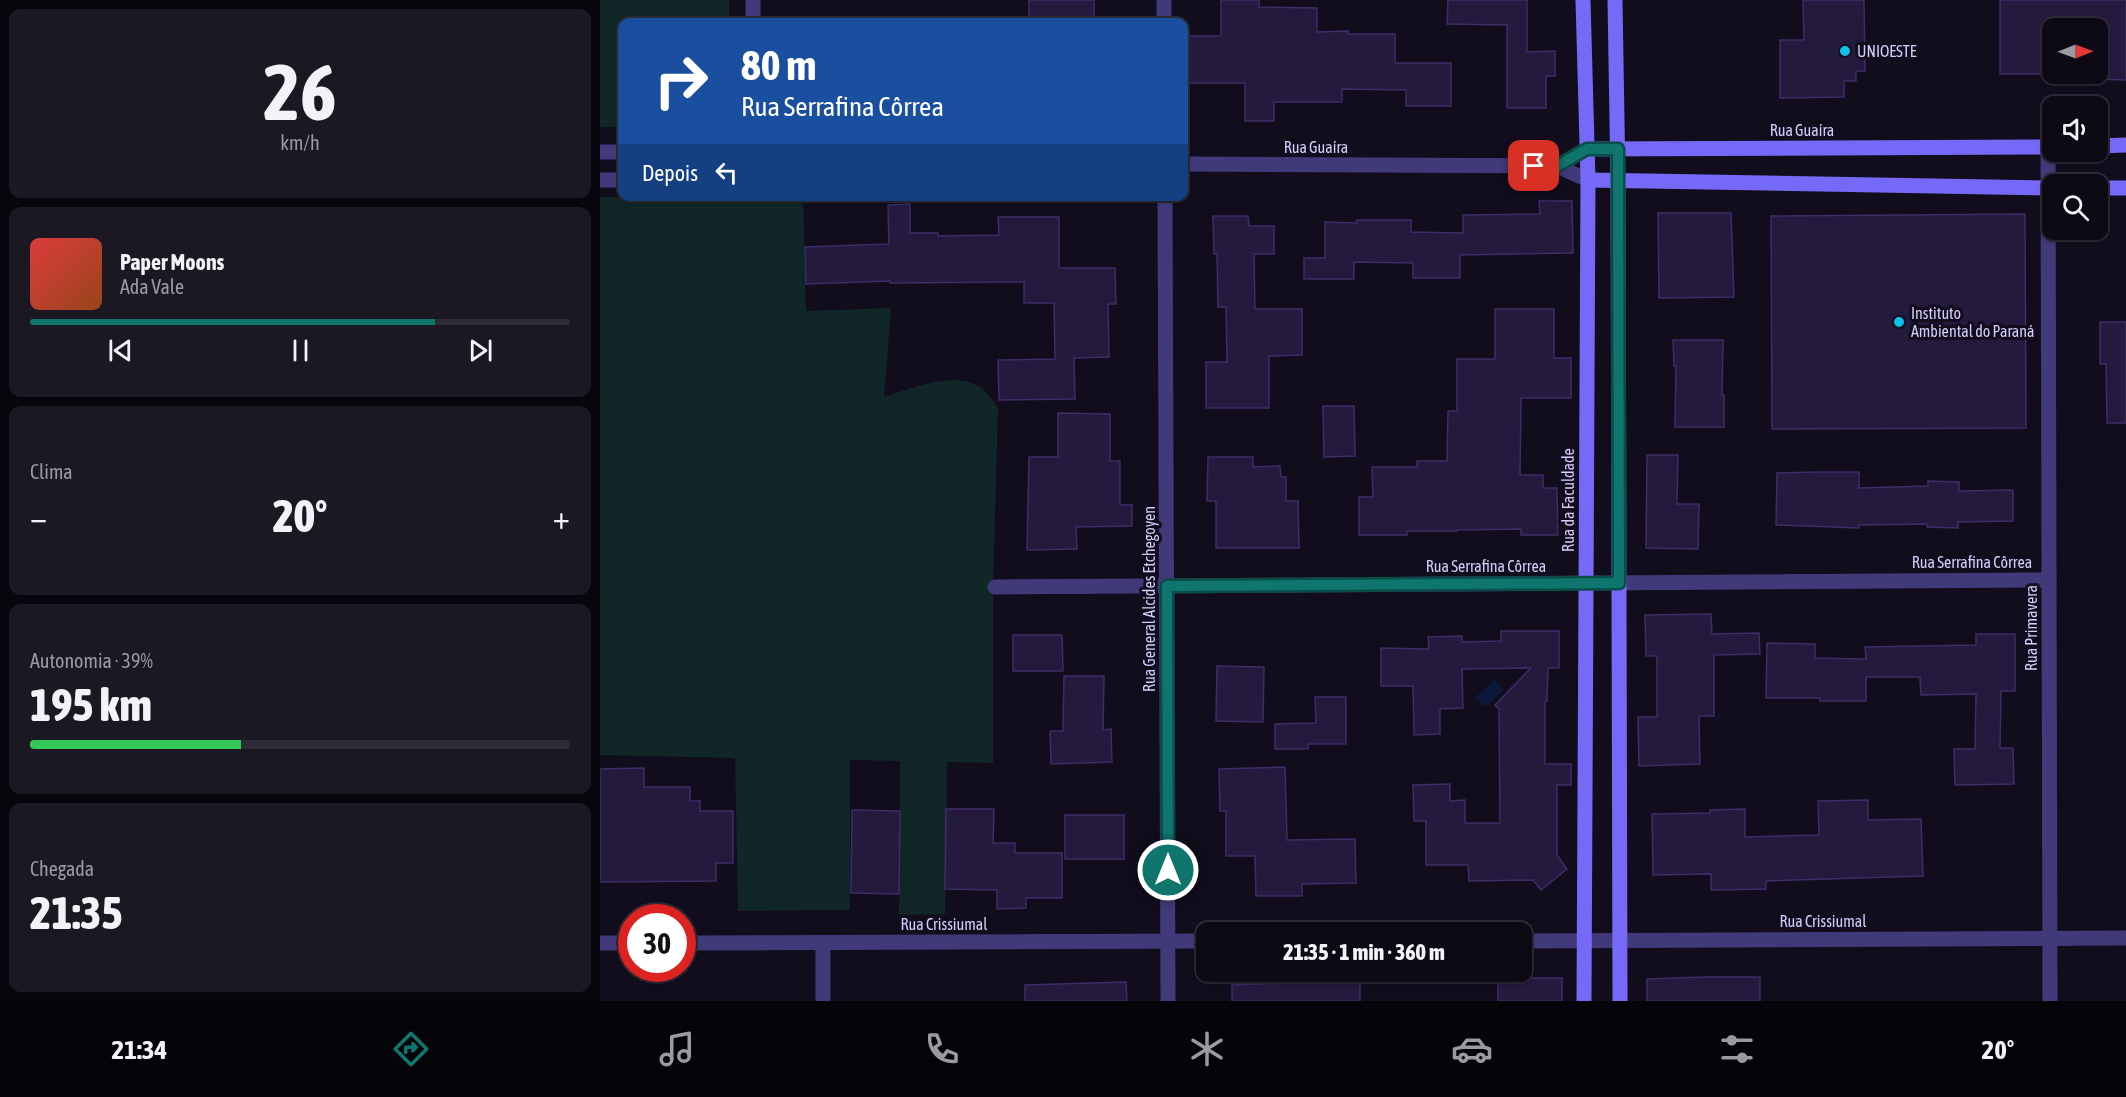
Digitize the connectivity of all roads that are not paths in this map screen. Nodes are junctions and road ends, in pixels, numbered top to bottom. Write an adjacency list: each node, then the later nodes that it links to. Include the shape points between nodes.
1 (753, 0): 5 (street)
2 (1164, 0): 6 (street)
3 (1583, 0): 10 (street, Rua da Faculdade)
4 (1615, 0): 11 (street)
5 (753, 18)
6 (1164, 18)
7 (2108, 146): 8 (street)
8 (2126, 146)
9 (2042, 147): 11 (street, Rua Guaíra)
10 (1587, 149): 11 (street, Rua Guaíra); 15 (street, Rua Guaíra); 18 (street, Rua da Faculdade)
11 (1618, 149): 19 (street)
12 (600, 152): 13 (street)
13 (618, 152)
14 (1188, 164): 15 (street, Rua Guaíra)
15 (1557, 166): 18 (street, Rua Guaíra)
16 (600, 180): 17 (street)
17 (618, 180)
18 (1588, 180): 19 (street, Rua Guaíra); 26 (street, Rua da Faculdade)
19 (1618, 181): 20 (street, Rua Guaíra); 27 (street)
20 (2042, 188)
21 (2108, 188): 22 (street)
22 (2126, 188)
23 (1165, 201): 28 (street, Rua General Alcides Etchegoyen)
24 (2050, 240): 25 (street, Rua Primavera)
25 (2049, 580): 27 (street, Rua Serrafina Côrrea); 31 (street, Rua Primavera)
26 (1585, 583): 27 (street, Rua Serrafina Côrrea); 28 (street, Rua Serrafina Côrrea); 35 (street, Rua da Faculdade)
27 (1619, 583): 32 (street)
28 (1167, 586): 29 (street, Rua Serrafina Côrrea); 36 (street, Rua General Alcides Etchegoyen)
29 (995, 587)
30 (2126, 938): 31 (street, Rua Crissiumal)
31 (2050, 939): 32 (street, Rua Crissiumal); 45 (street, Rua Primavera)
32 (1620, 940): 35 (street, Rua Crissiumal); 44 (street)
33 (1196, 941): 36 (street, Rua Crissiumal)
34 (1532, 941): 35 (street, Rua Crissiumal)
35 (1584, 941): 43 (street, Rua da Faculdade)
36 (1168, 942): 40 (street, Rua Crissiumal); 42 (street, Rua General Alcides Etchegoyen)
37 (600, 943): 38 (street)
38 (618, 943)
39 (696, 943): 40 (street, Rua Crissiumal)
40 (823, 943): 41 (street)
41 (823, 1001)
42 (1168, 1001)
43 (1584, 1001)
44 (1620, 1001)
45 (2050, 1001)

